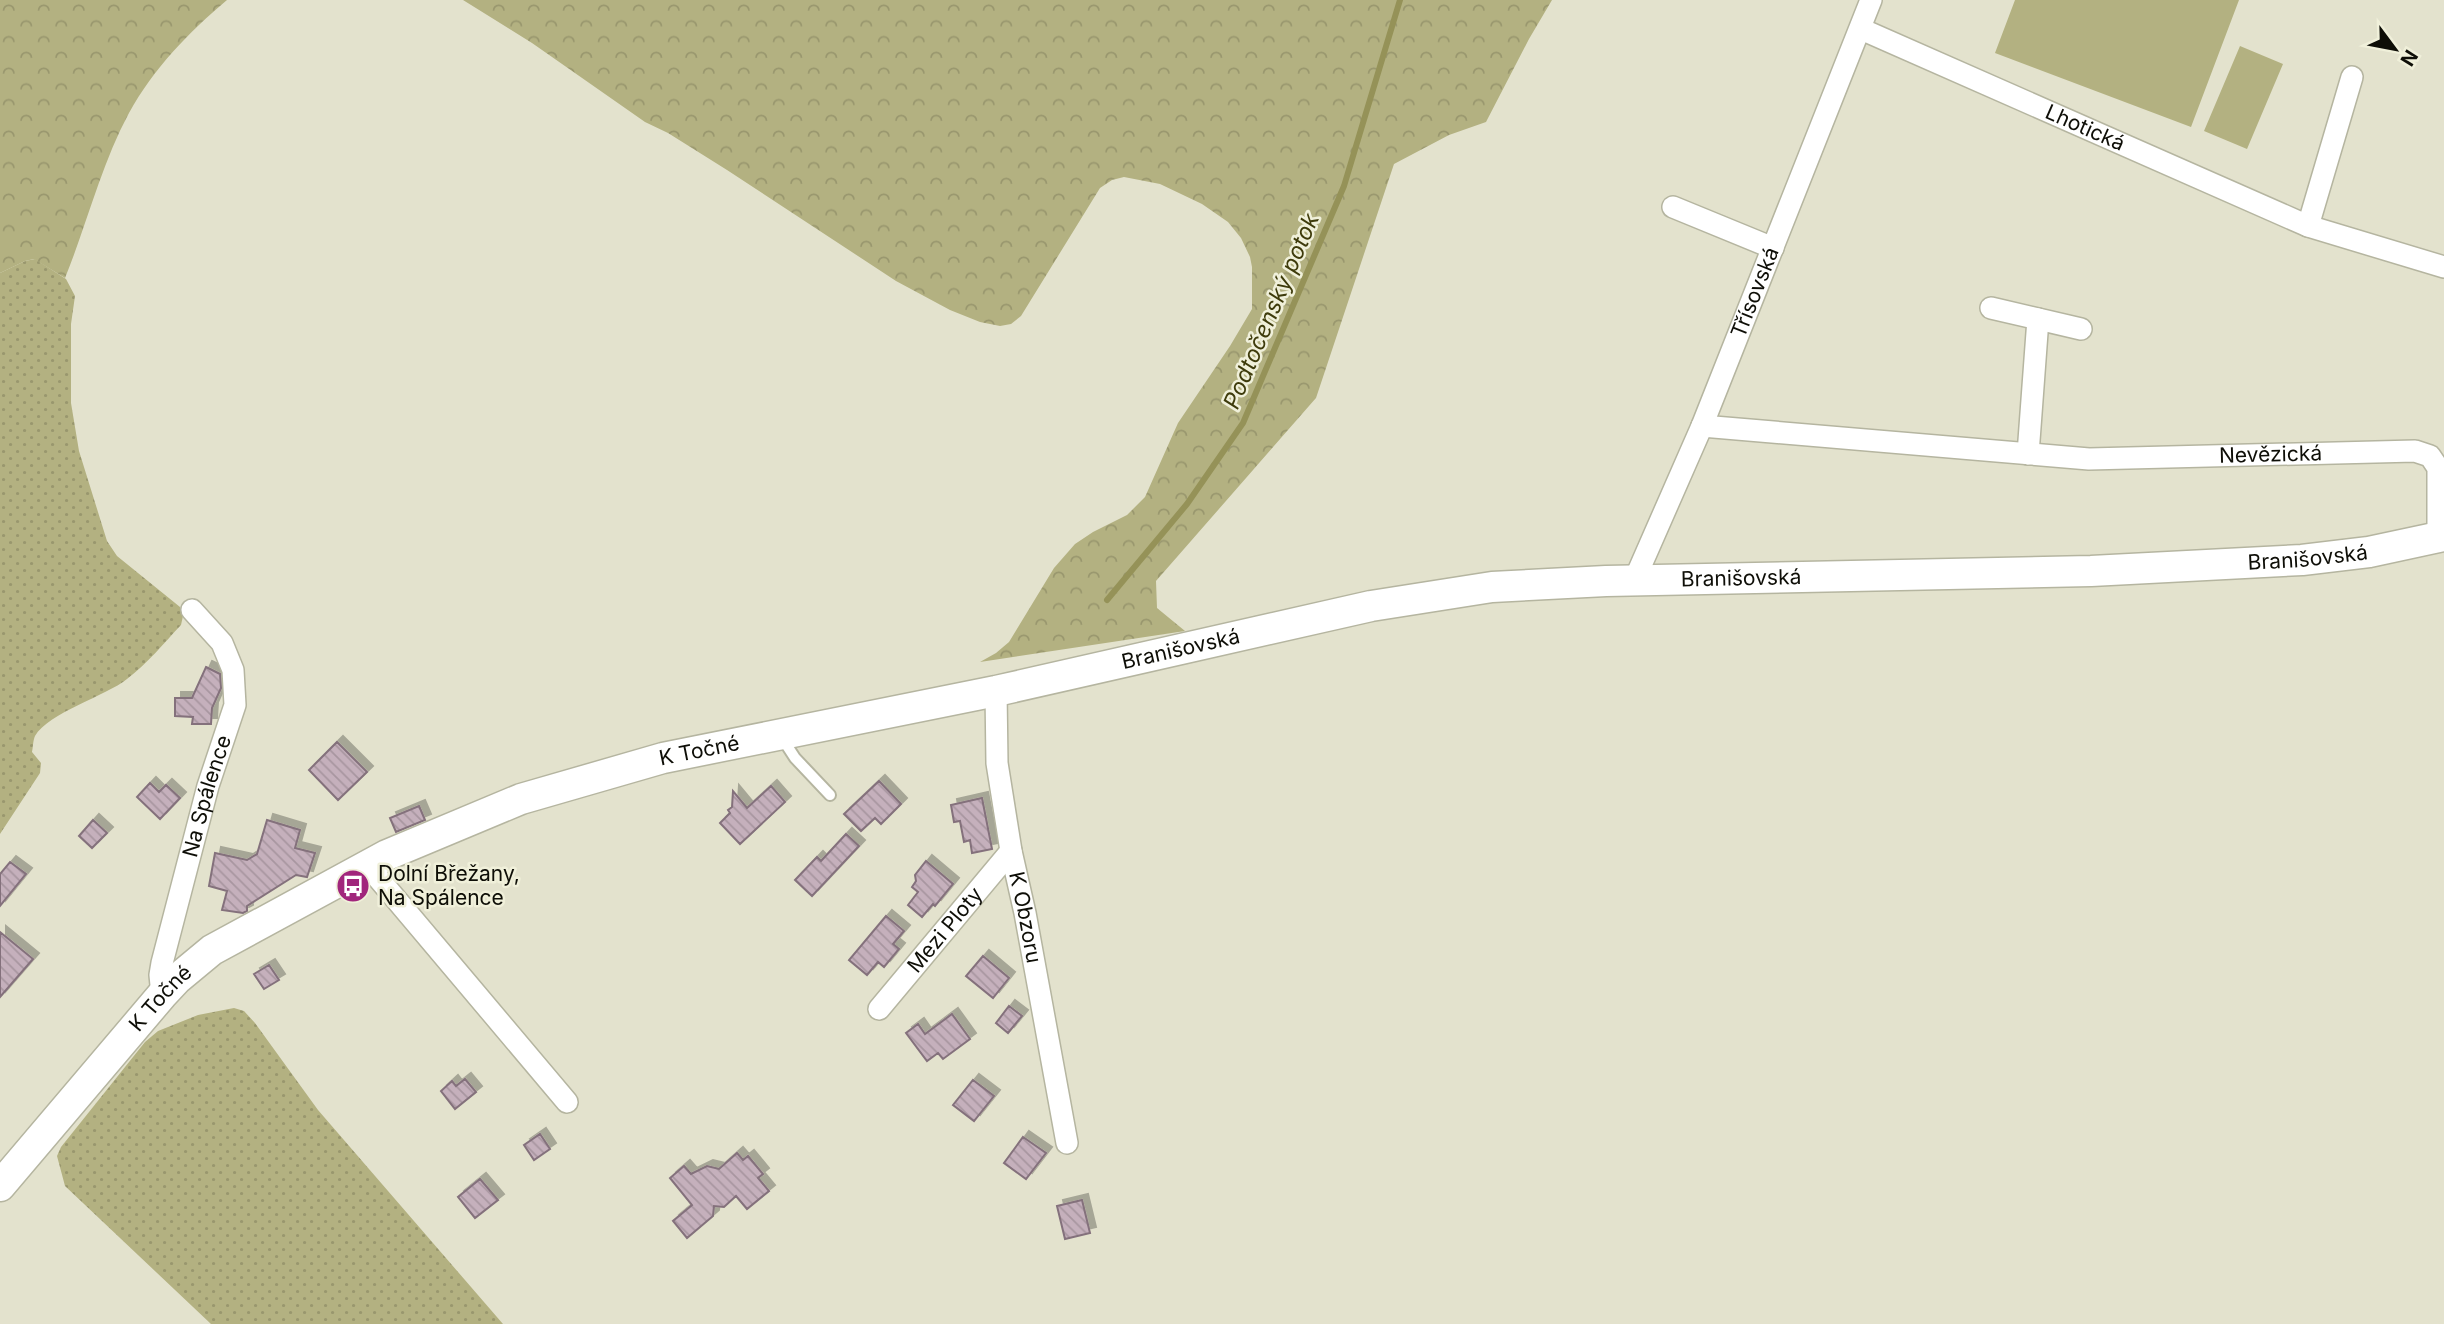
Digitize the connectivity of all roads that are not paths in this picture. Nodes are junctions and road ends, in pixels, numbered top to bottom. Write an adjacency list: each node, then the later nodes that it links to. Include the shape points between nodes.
1 (1871, 0): 2 (street, Třísovská)
2 (1861, 29): 5 (street, Lhotická); 6 (street, Třísovská)
3 (2352, 77): 5 (street)
4 (1672, 207): 6 (street)
5 (2308, 226): 7 (street, Lhotická)
6 (1773, 248): 11 (street, Třísovská)
7 (2444, 267)
8 (1991, 308): 9 (street)
9 (2038, 319): 10 (street); 12 (street)
10 (2081, 329)
11 (1702, 426): 12 (street, Nevězická); 14 (street, Třísovská)
12 (2028, 453): 13 (street, Nevězická, via 2089,459 2415,451 2430,456 2438,468)
13 (2441, 537): 14 (street, Branišovská, via 2302,560 2091,571)
14 (1634, 581): 16 (street, Branišovská, via 1492,587 1385,604)
15 (192, 610): 22 (street, Na Spálence, via 222,643 233,670 235,705 208,786 165,950)
16 (1045, 679): 17 (street, K Točné)
17 (996, 691): 18 (street, K Točné); 20 (street, K Obzoru, via 997,763)
18 (780, 736): 19 (lane); 21 (street, K Točné, via 663,758 521,799)
19 (830, 795)
20 (1011, 850): 23 (street, Mezi Ploty); 25 (street, K Obzoru)
21 (368, 866): 22 (street, K Točné, via 212,950); 24 (street)
22 (162, 995): 26 (street, K Točné)
23 (879, 1009)
24 (567, 1102)
25 (1068, 1143)
26 (0, 1186)

